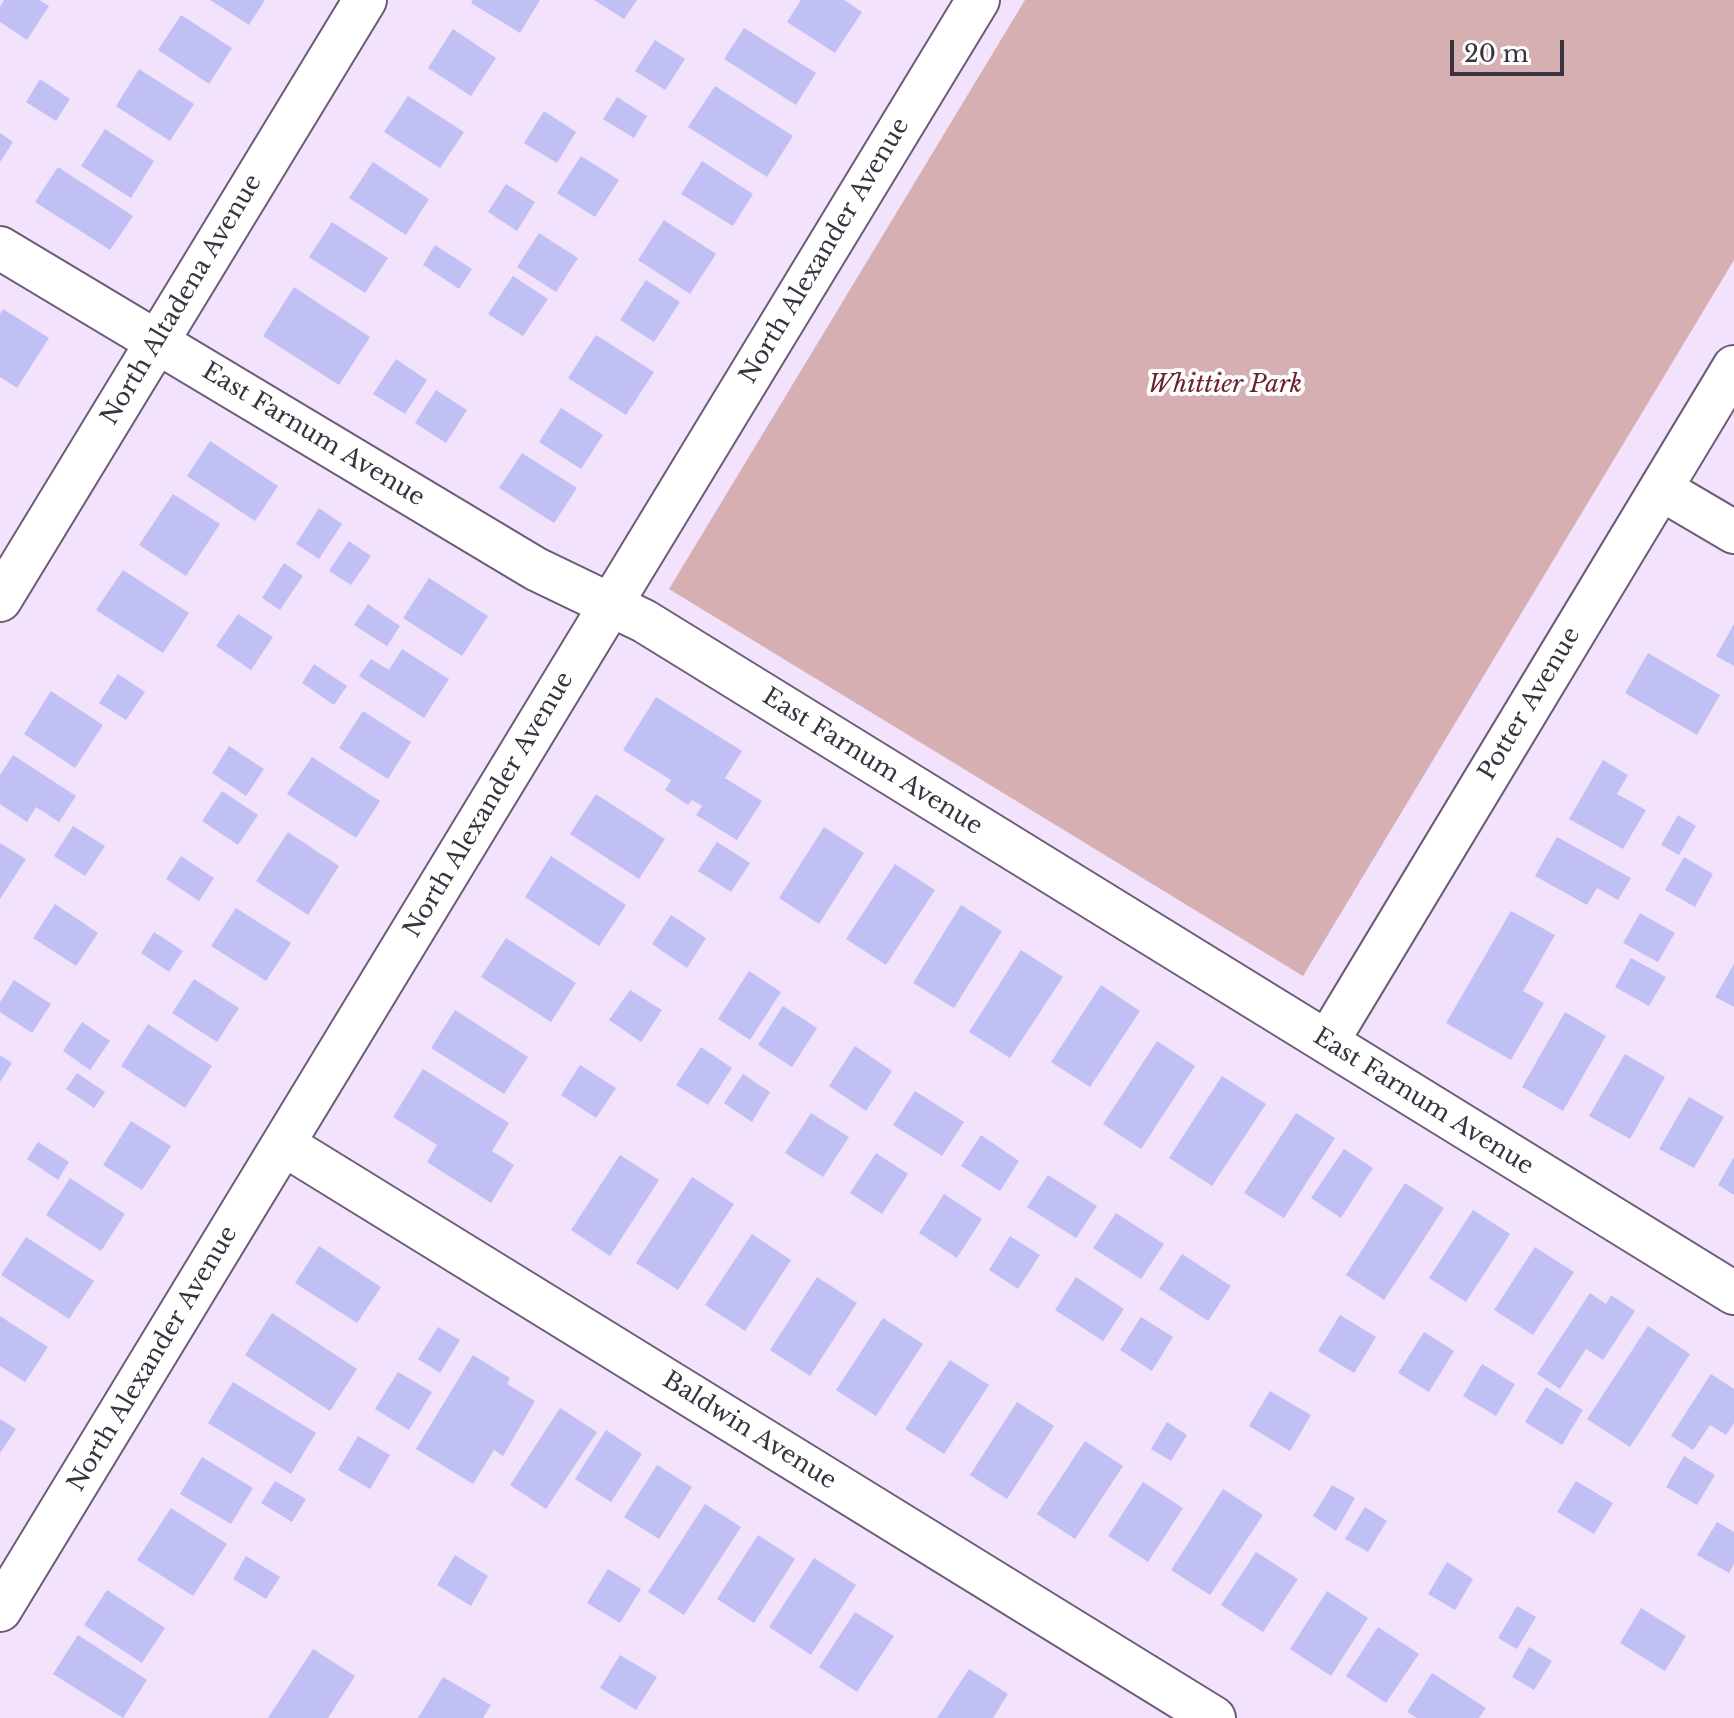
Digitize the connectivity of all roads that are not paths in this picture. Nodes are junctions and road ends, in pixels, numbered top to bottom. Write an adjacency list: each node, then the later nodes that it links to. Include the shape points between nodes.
1 (365, 0): 4 (street, North Altadena Avenue)
2 (978, 0): 9 (street, North Alexander Avenue)
3 (0, 248): 4 (street, East Farnum Avenue)
4 (157, 342): 8 (street, North Altadena Avenue); 9 (street, East Farnum Avenue, via 525,563)
5 (1734, 367): 6 (street, Potter Avenue)
6 (1661, 489): 7 (street); 10 (street, Potter Avenue)
7 (1734, 532)
8 (0, 600)
9 (610, 605): 10 (street, East Farnum Avenue, via 644,621); 11 (street, North Alexander Avenue)
10 (1327, 1042): 12 (street, East Farnum Avenue)
11 (283, 1144): 13 (street, North Alexander Avenue); 14 (street, Baldwin Avenue)
12 (1734, 1293)
13 (0, 1610)
14 (1214, 1718)

